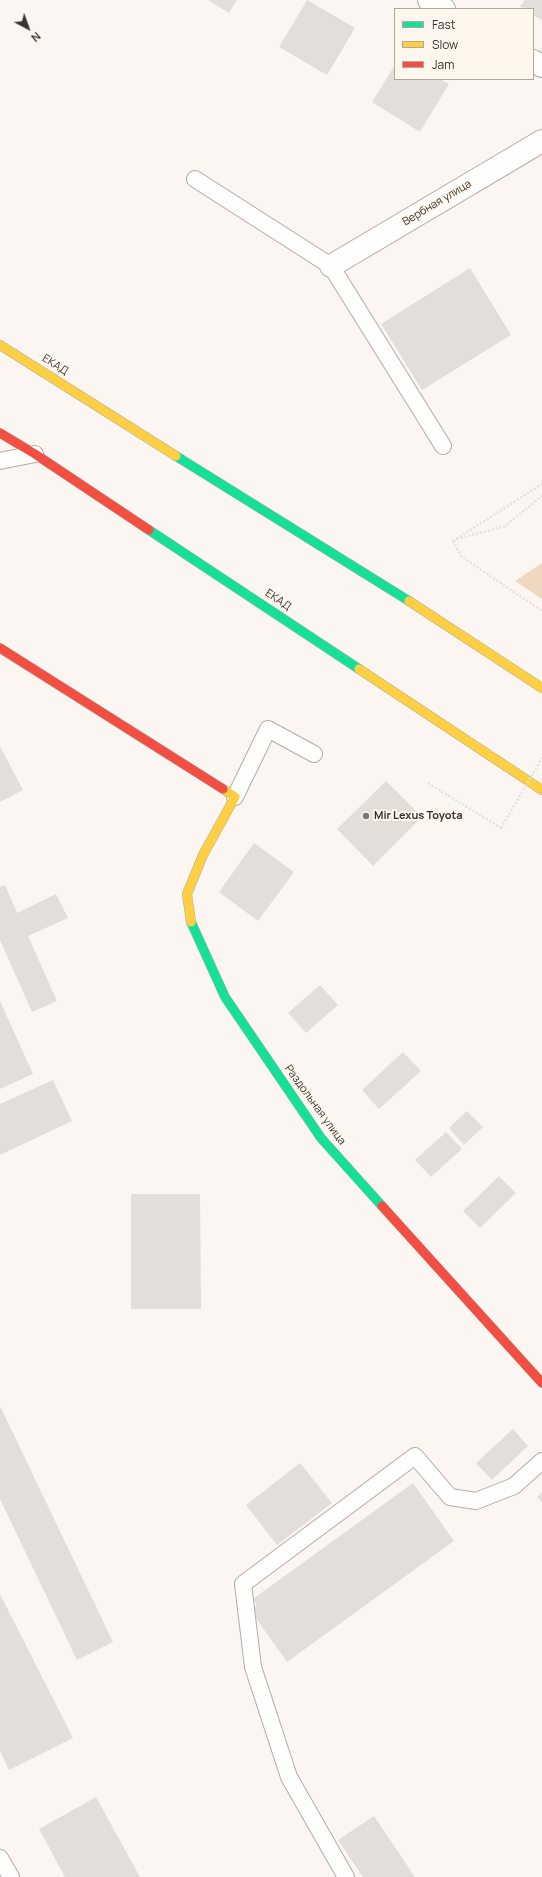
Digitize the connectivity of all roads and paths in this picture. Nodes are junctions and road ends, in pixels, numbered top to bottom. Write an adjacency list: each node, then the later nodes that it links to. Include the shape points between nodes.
1 (428, 0): 2 (street)
2 (442, 8)
3 (542, 141): 5 (street, Вербная улица)
4 (195, 179): 5 (lane)
5 (332, 266): 8 (lane)
6 (0, 345): 16 (main road, ЕКАД)
7 (0, 433): 9 (main road, ЕКАД)
8 (444, 446)
9 (36, 454): 10 (lane); 20 (main road, ЕКАД)
10 (0, 460)
11 (542, 484): 13 (path)
12 (542, 496): 13 (path, via 505,526)
13 (453, 541): 14 (path, via 461,556)
14 (542, 611)
15 (0, 648): 21 (main road)
16 (542, 688)
17 (314, 754): 21 (lane, via 268,729)
18 (542, 758): 19 (path, bridge, via 502,828)
19 (428, 783)
20 (542, 790)
21 (235, 797): 22 (main road, Раздольная улица, via 202,855 187,894 191,925 224,997 322,1138)
22 (542, 1383)
23 (542, 1461): 26 (lane, via 514,1486 476,1500 450,1497 415,1456 243,1584 253,1668 289,1777)
24 (0, 1858): 25 (lane)
25 (10, 1877)
26 (346, 1877)

